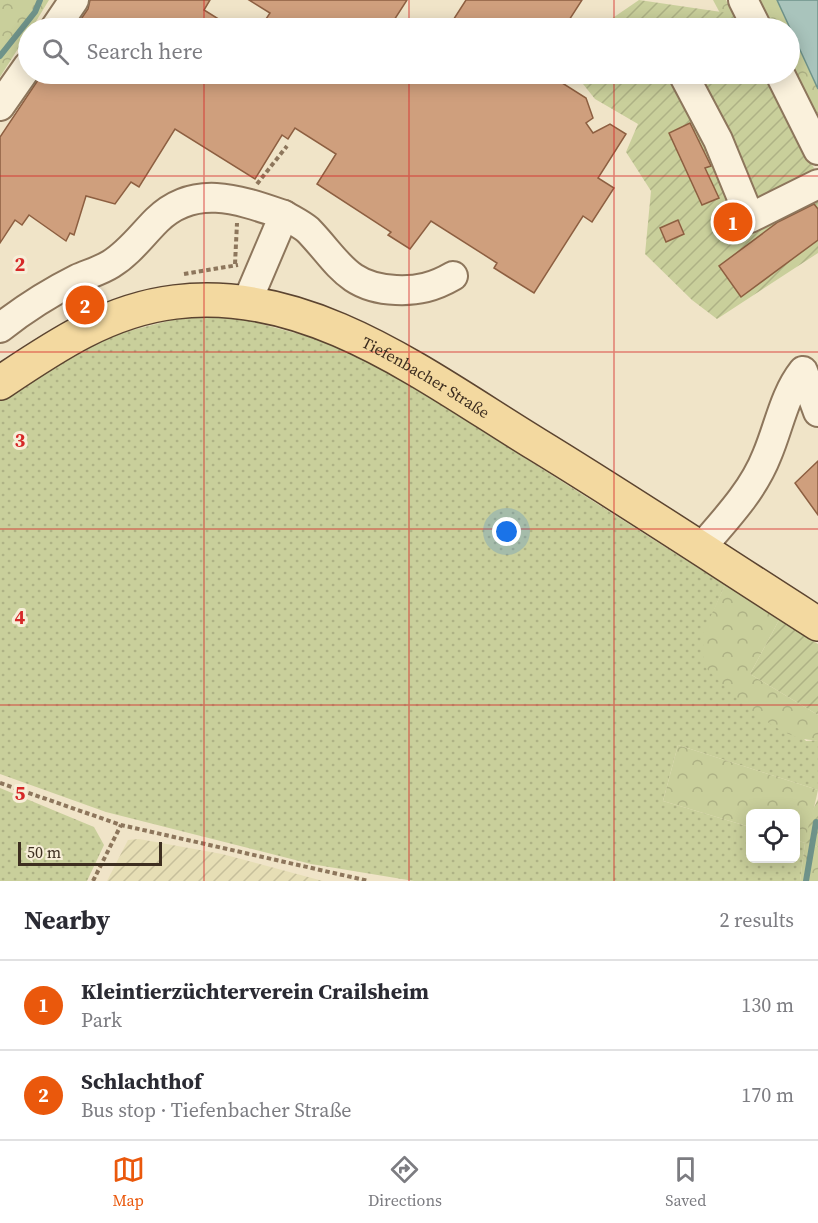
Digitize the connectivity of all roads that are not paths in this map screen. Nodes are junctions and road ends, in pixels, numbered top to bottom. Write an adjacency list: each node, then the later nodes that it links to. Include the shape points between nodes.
1 (74, 0): 3 (lane)
2 (742, 0): 4 (lane)
3 (62, 18)
4 (752, 18)
5 (18, 80): 8 (lane)
6 (688, 84): 10 (lane, via 718,140 750,218)
7 (785, 84): 9 (lane)
8 (0, 106)
9 (818, 150)
10 (818, 184)
11 (284, 215): 12 (lane, via 306,229 335,264 368,286 416,291); 13 (lane); 14 (lane, via 220,196 181,203 158,219 124,255 46,296)
12 (453, 276)
13 (248, 302): 15 (main road, Tiefenbacher Straße, via 176,301 114,316 48,350); 17 (main road, Tiefenbacher Straße, via 314,321 406,365)
14 (0, 328)
15 (0, 382)
16 (818, 412): 17 (lane, via 803,371 794,383 766,458 740,503)
17 (700, 549): 18 (main road, Tiefenbacher Straße)
18 (818, 624)

